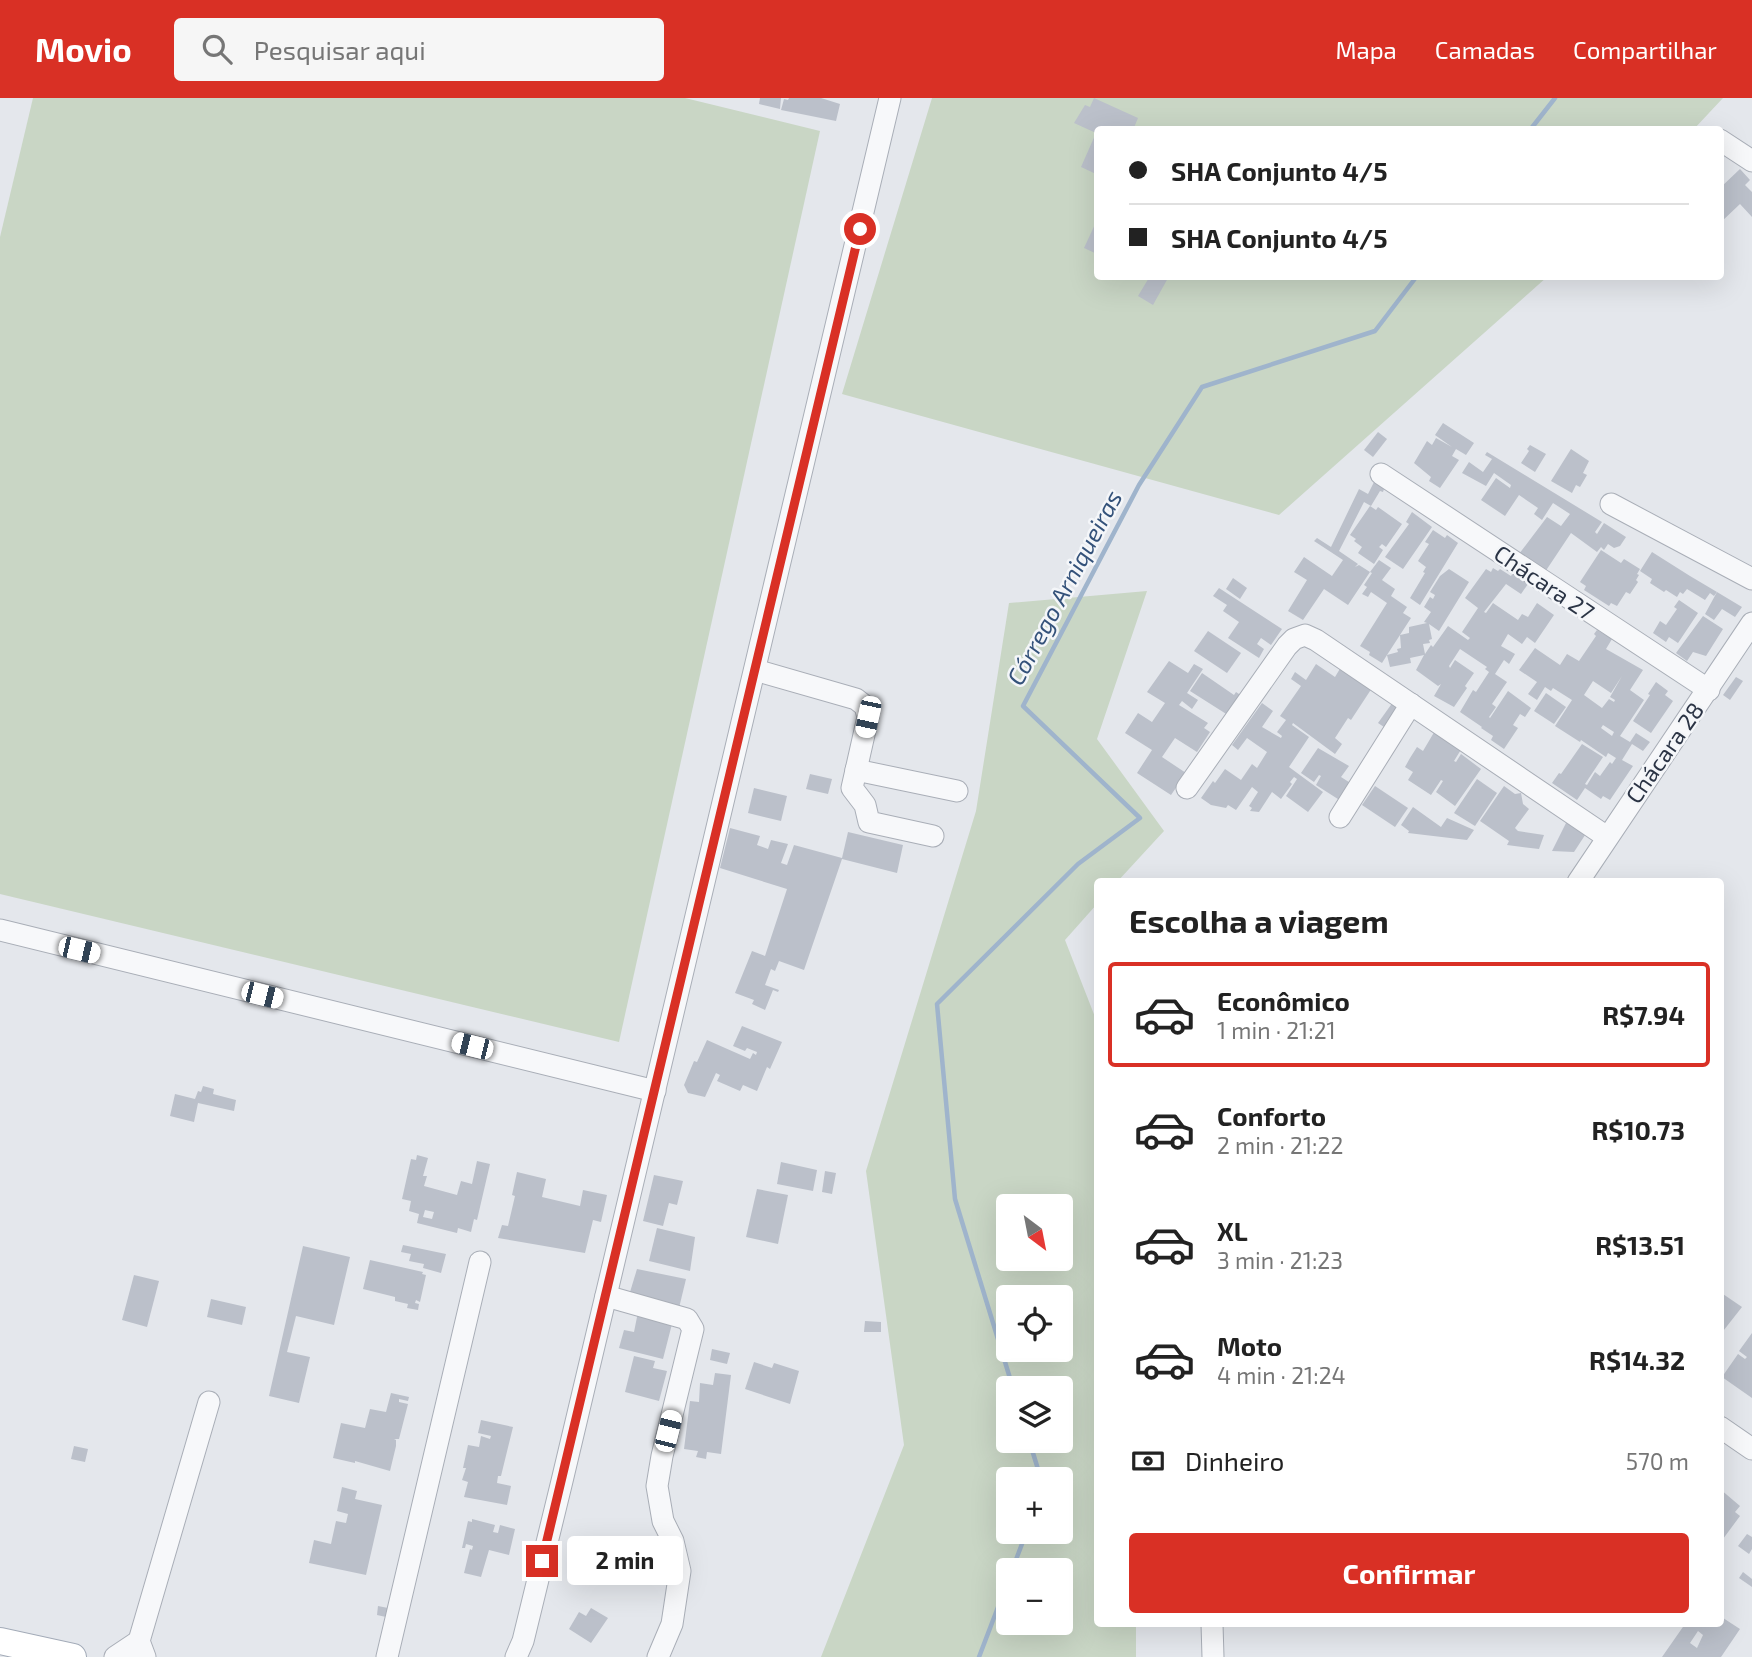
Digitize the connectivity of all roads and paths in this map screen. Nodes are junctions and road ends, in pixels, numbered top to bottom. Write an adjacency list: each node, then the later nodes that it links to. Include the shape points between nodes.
1 (890, 98): 8 (street)
2 (1724, 143): 3 (street)
3 (1752, 161)
4 (1381, 474): 9 (street, Chácara 27)
5 (1611, 504): 6 (street)
6 (1752, 579)
7 (1752, 623): 9 (street, Chácara 28)
8 (755, 670): 11 (street, via 856,699 865,706 868,717); 19 (street)
9 (1709, 690): 16 (street, Chácara 28)
10 (1411, 704): 12 (street, via 1316,640 1300,636 1287,646); 14 (street); 16 (street)
11 (856, 770): 13 (street); 15 (street, via 852,788 869,822)
12 (1186, 788)
13 (957, 791)
14 (1340, 817)
15 (933, 836)
16 (1607, 837): 17 (street, Chácara 28)
17 (1581, 878)
18 (0, 930): 19 (street)
19 (655, 1091): 21 (street)
20 (480, 1262): 30 (street)
21 (606, 1296): 31 (street); 32 (street, via 687,1319 693,1329 657,1486 680,1571 672,1624)
22 (209, 1402): 27 (street)
23 (1724, 1430): 24 (street)
24 (1752, 1449)
25 (1212, 1627): 33 (street)
26 (0, 1641): 28 (main road)
27 (142, 1649): 29 (street)
28 (73, 1657)
29 (115, 1657)
30 (387, 1657)
31 (516, 1657)
32 (659, 1657)
33 (1213, 1657)

